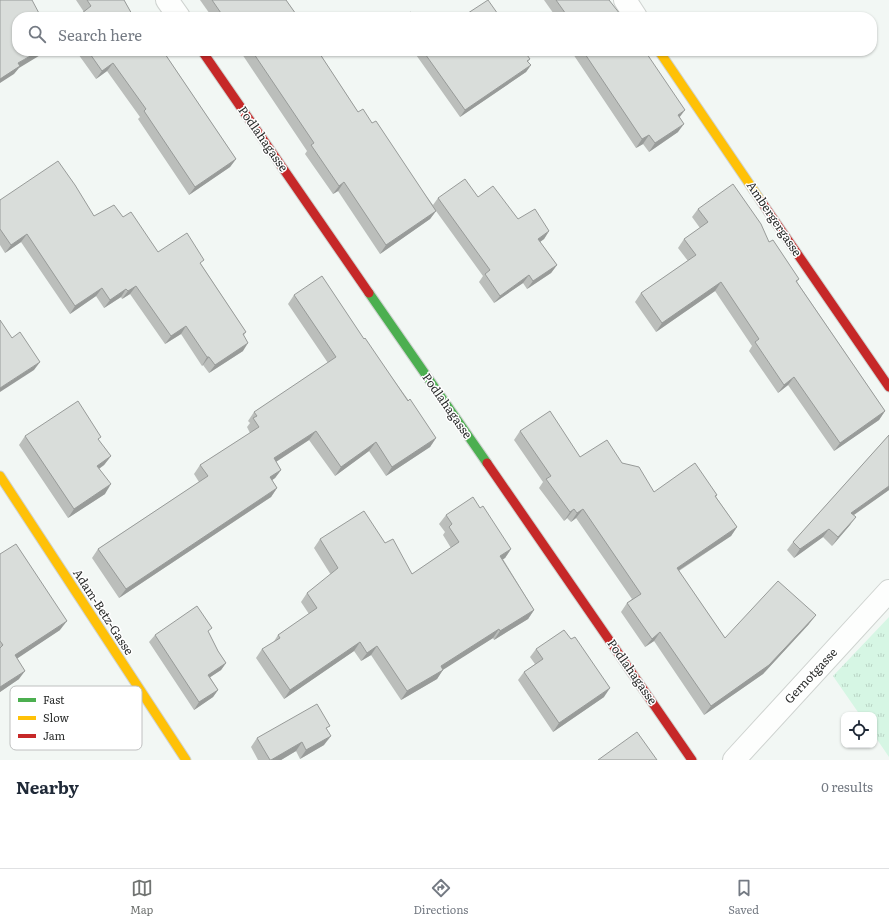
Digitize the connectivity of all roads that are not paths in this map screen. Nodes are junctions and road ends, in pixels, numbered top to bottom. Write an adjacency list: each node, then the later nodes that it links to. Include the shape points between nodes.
1 (167, 0): 3 (street)
2 (624, 0): 4 (street)
3 (175, 12)
4 (632, 12)
5 (205, 56): 13 (street, Podlahagasse)
6 (662, 56): 7 (street, Ambergergasse)
7 (889, 387)
8 (0, 476): 10 (street, Adam-Betz-Gasse)
9 (889, 591): 14 (street, Gernotgasse)
10 (138, 686)
11 (142, 693): 12 (street, Adam-Betz-Gasse)
12 (186, 760)
13 (692, 760)
14 (734, 760)

